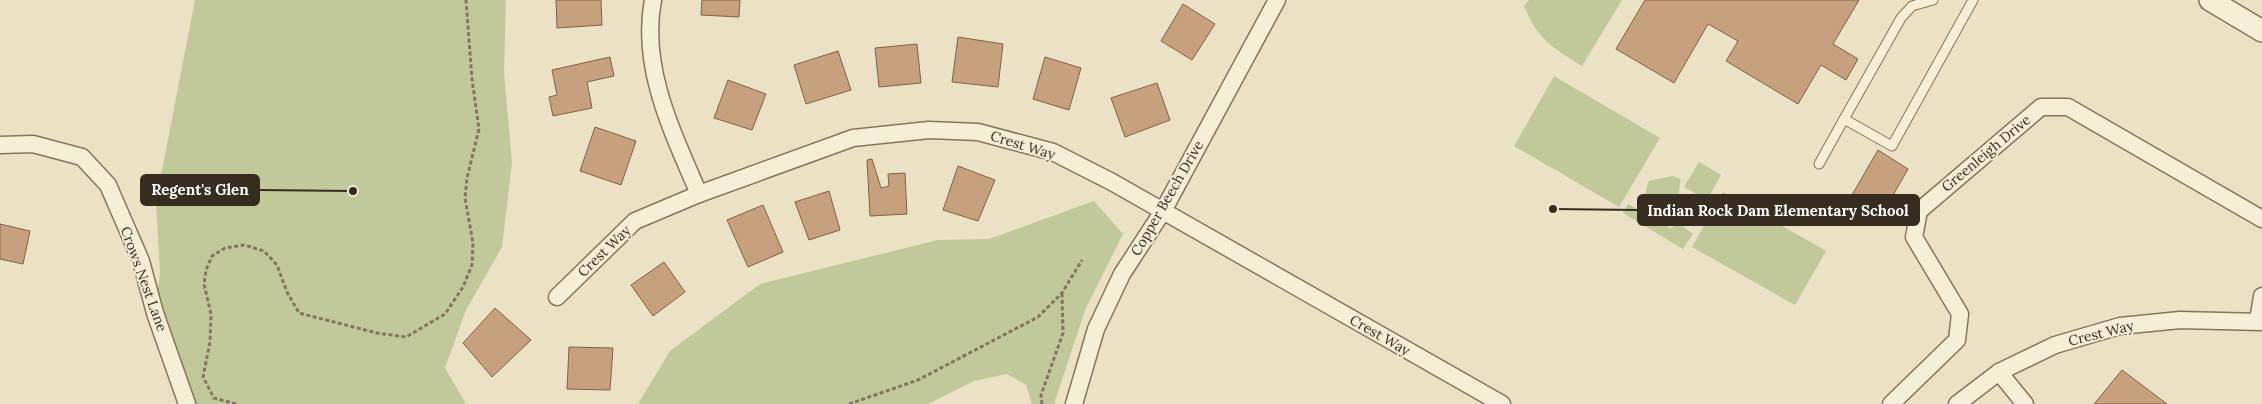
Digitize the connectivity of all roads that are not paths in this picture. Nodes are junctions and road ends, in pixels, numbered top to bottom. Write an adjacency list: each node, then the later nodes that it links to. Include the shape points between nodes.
1 (653, 0): 10 (street, via 651,51 658,90 665,115)
2 (1277, 0): 11 (street, Copper Beech Drive)
3 (1933, 0): 7 (lane, via 1912,6 1901,18)
4 (1973, 0): 7 (lane, via 1892,146)
5 (2210, 0): 6 (street)
6 (2262, 31)
7 (1844, 118): 9 (lane)
8 (0, 144): 17 (street, Crows Nest Lane, via 33,144 82,157 108,185 141,261 154,313)
9 (1819, 164)
10 (699, 194): 11 (street, Crest Way, via 853,138 928,130 978,132 1053,152); 14 (street, Crest Way, via 636,221)
11 (1163, 211): 18 (street, Copper Beech Drive, via 1122,274 1096,329); 19 (street, Crest Way)
12 (2262, 219): 20 (street, Greenleigh Drive, via 2068,107 2041,107 1919,210 1914,237 1960,314 1957,340)
13 (2262, 296): 15 (street)
14 (557, 297)
15 (2260, 321): 16 (street, Crest Way, via 2180,320 2120,326 2055,345)
16 (2000, 372): 21 (street, Crest Way); 22 (street)
17 (187, 404)
18 (1074, 404)
19 (1502, 404)
20 (1891, 404)
21 (1957, 404)
22 (2025, 404)

